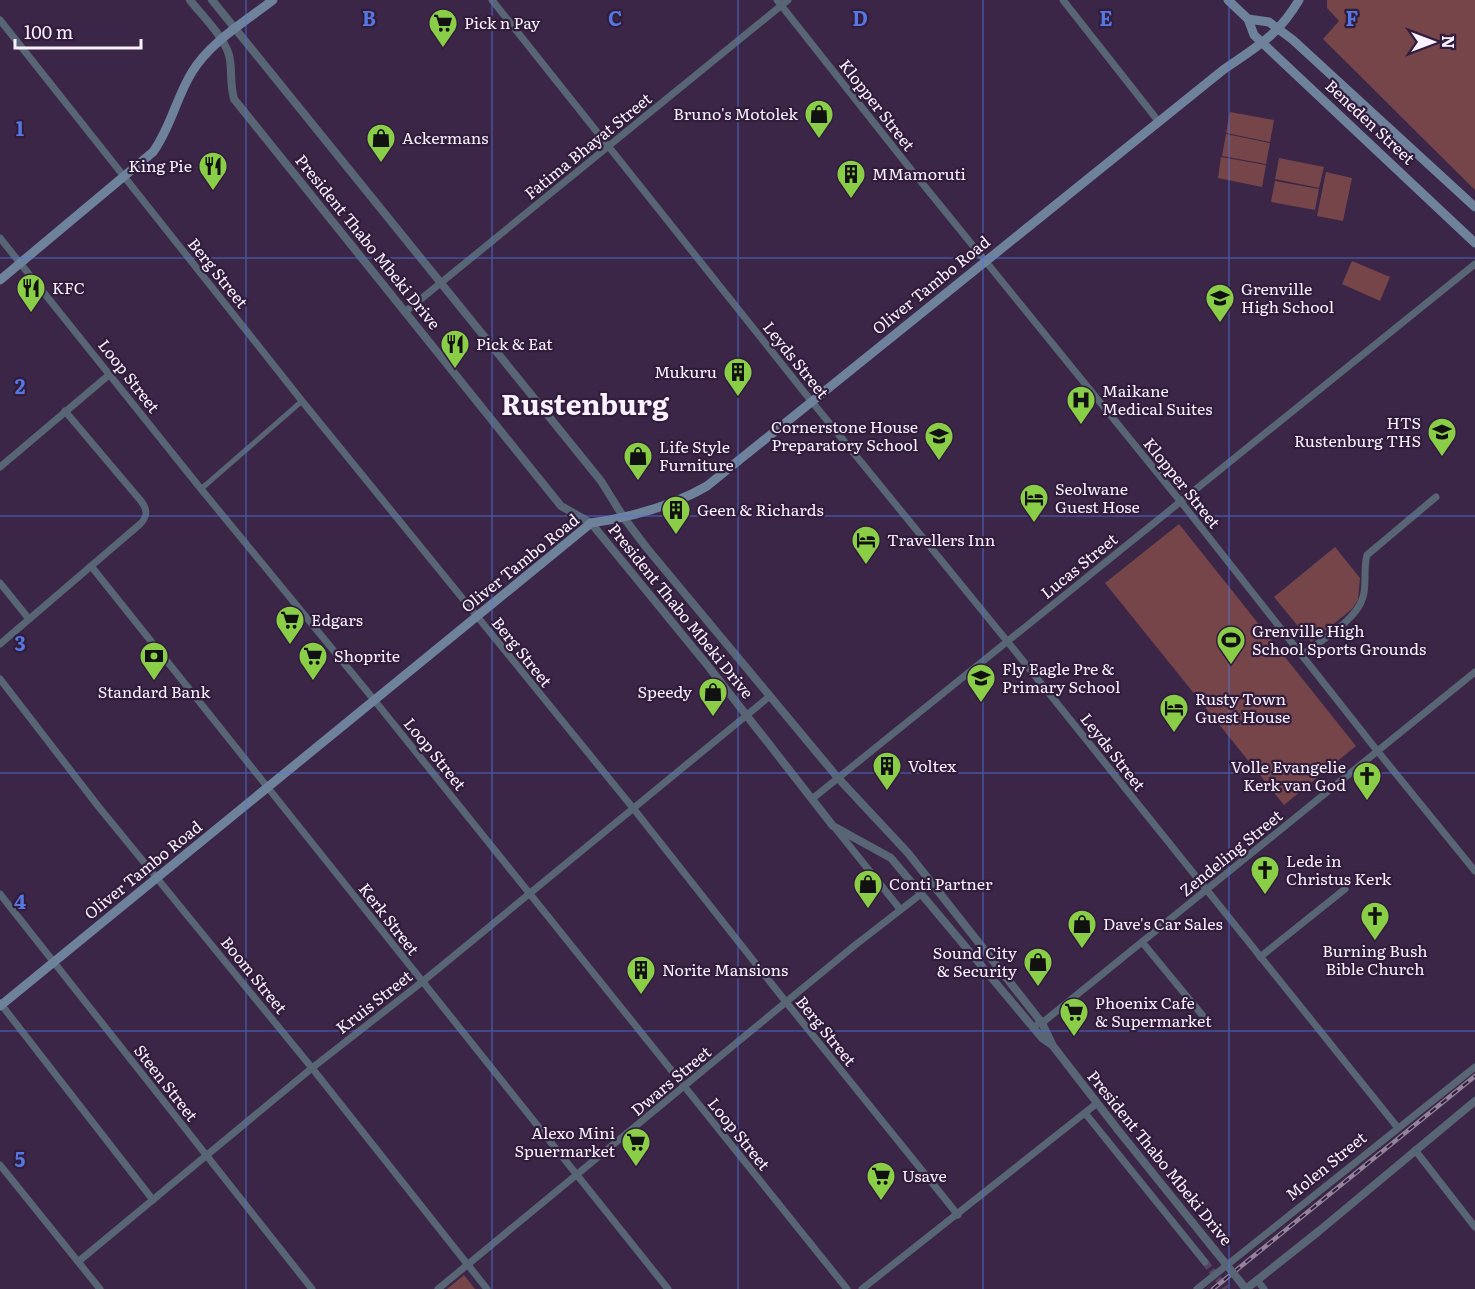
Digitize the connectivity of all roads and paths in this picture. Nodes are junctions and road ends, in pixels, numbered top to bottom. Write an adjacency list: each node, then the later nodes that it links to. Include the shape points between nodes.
1 (190, 0): 14 (street, President Thabo Mbeki Drive)
2 (212, 0): 12 (street, President Thabo Mbeki Drive)
3 (273, 0): 12 (main road)
4 (492, 0): 17 (street, Leyds Street)
5 (788, 0): 9 (street, Fatima Bhayat Street)
6 (1063, 0): 16 (street)
7 (1228, 0): 11 (main road, Beneden Street)
8 (1299, 0): 13 (main road, Oliver Tambo Road)
9 (779, 3): 17 (street, Fatima Bhayat Street); 22 (street, Klopper Street)
10 (0, 20): 18 (street, Berg Street)
11 (1248, 20): 13 (main road, Beneden Street, via 1269,22); 15 (main road, Beneden Street, via 1254,35)
12 (236, 29): 14 (main road); 26 (street, President Thabo Mbeki Drive)
13 (1280, 29): 15 (main road, Oliver Tambo Road); 19 (main road, Beneden Street)
14 (222, 40): 18 (main road, via 194,68 165,135 153,152); 27 (street, President Thabo Mbeki Drive, via 231,61 234,99)
15 (1263, 43): 16 (main road, Oliver Tambo Road); 21 (main road, Beneden Street)
16 (1160, 122): 22 (main road, Oliver Tambo Road)
17 (609, 146): 26 (street, Fatima Bhayat Street); 30 (street, Leyds Street)
18 (124, 177): 23 (main road); 29 (street, Berg Street)
19 (1475, 207)
20 (0, 238): 23 (street, Loop Street)
21 (1475, 243)
22 (986, 260): 30 (main road, Oliver Tambo Road); 36 (street, Klopper Street)
23 (21, 263): 25 (main road); 28 (street, Loop Street)
24 (1475, 264): 36 (street, Lucas Street)
25 (0, 280)
26 (441, 283): 27 (street, Fatima Bhayat Street); 37 (street, President Thabo Mbeki Drive, via 601,481)
27 (405, 312): 38 (street, President Thabo Mbeki Drive, via 561,506)
28 (110, 374): 31 (street); 34 (street, Loop Street)
29 (302, 401): 34 (street); 41 (street, Berg Street)
30 (812, 401): 37 (main road, Oliver Tambo Road, via 706,486 673,504); 43 (street, Leyds Street)
31 (65, 411): 33 (street); 39 (street, via 146,510 144,521)
32 (0, 456): 33 (street)
33 (3, 465)
34 (201, 489): 49 (street, Loop Street)
35 (1436, 497): 45 (street, via 1366,555 1359,607)
36 (1181, 502): 43 (street, Lucas Street); 45 (street, Klopper Street)
37 (625, 520): 38 (main road, Oliver Tambo Road); 48 (street, President Thabo Mbeki Drive)
38 (591, 523): 41 (main road, Oliver Tambo Road); 50 (street, President Thabo Mbeki Drive)
39 (91, 566): 42 (street); 53 (street, Kerk Street)
40 (0, 583): 42 (street)
41 (477, 617): 49 (main road, Oliver Tambo Road); 55 (street, Berg Street)
42 (29, 619): 44 (street)
43 (1007, 640): 52 (street, Lucas Street); 60 (street, Leyds Street)
44 (0, 644)
45 (1302, 655): 51 (street, Klopper Street)
46 (1475, 672): 51 (street, Zendeling Street)
47 (0, 679): 58 (street, Boom Street)
48 (770, 696): 50 (street, Kruis Street); 52 (street, President Thabo Mbeki Drive)
49 (375, 701): 53 (main road, Oliver Tambo Road); 61 (street, Loop Street)
50 (746, 715): 54 (street, President Thabo Mbeki Drive); 55 (street, Kruis Street)
51 (1377, 750): 57 (street, Klopper Street); 60 (street, Zendeling Street)
52 (837, 778): 54 (street, Lucas Street); 73 (street, President Thabo Mbeki Drive, via 908,853)
53 (267, 786): 58 (main road, Oliver Tambo Road); 68 (street, Kerk Street)
54 (812, 799): 56 (street, President Thabo Mbeki Drive)
55 (633, 808): 61 (street, Kruis Street); 69 (street, Berg Street)
56 (833, 826): 63 (street, President Thabo Mbeki Drive, via 891,858); 64 (street)
57 (1475, 871)
58 (158, 878): 67 (main road, Oliver Tambo Road); 76 (street, Boom Street)
59 (1344, 889): 66 (street)
60 (1205, 890): 65 (street, Zendeling Street); 66 (street, Leyds Street)
61 (530, 893): 68 (street, Kruis Street); 77 (street, Loop Street)
62 (0, 894): 67 (street, Steen Street)
63 (921, 894): 64 (street, Dwars Street); 72 (street, President Thabo Mbeki Drive)
64 (900, 909): 69 (street, Dwars Street)
65 (1142, 942): 71 (street); 73 (street, Zendeling Street)
66 (1260, 957): 81 (street, Leyds Street)
67 (53, 962): 70 (main road, Oliver Tambo Road); 83 (street, Steen Street)
68 (422, 982): 76 (street, Kruis Street); 85 (street, Kerk Street)
69 (786, 1002): 77 (street, Dwars Street); 87 (street, Berg Street)
70 (0, 1005): 86 (street)
71 (1203, 1016)
72 (1029, 1023): 73 (street); 74 (street, President Thabo Mbeki Drive)
73 (1042, 1023): 74 (street, President Thabo Mbeki Drive)
74 (1053, 1046): 79 (street, President Thabo Mbeki Drive)
75 (1475, 1067): 81 (street, Molen Street)
76 (312, 1068): 83 (street, Kruis Street); 91 (street, Boom Street)
77 (684, 1087): 85 (street, Dwars Street); 98 (street, Loop Street)
78 (1475, 1101): 82 (street)
79 (1096, 1104): 80 (street); 101 (street, President Thabo Mbeki Drive, bridge)
80 (1085, 1113): 87 (street); 90 (street)
81 (1398, 1128): 100 (street, Molen Street)
82 (1415, 1150): 88 (street); 92 (street)
83 (206, 1155): 86 (street, Kruis Street); 94 (street, Steen Street)
84 (0, 1165): 89 (street)
85 (577, 1176): 91 (street, Dwars Street); 97 (street, Kerk Street)
86 (153, 1200): 89 (street, Kruis Street)
87 (958, 1215): 99 (street)
88 (1475, 1227)
89 (79, 1261): 93 (street)
90 (1205, 1262)
91 (468, 1265): 95 (street, Dwars Street); 96 (street, Boom Street)
92 (1257, 1280): 101 (street); 102 (street)
93 (100, 1289)
94 (312, 1289)
95 (438, 1289)
96 (487, 1289)
97 (668, 1289)
98 (847, 1289)
99 (862, 1289)
100 (1197, 1289)
101 (1246, 1289)
102 (1263, 1289)

